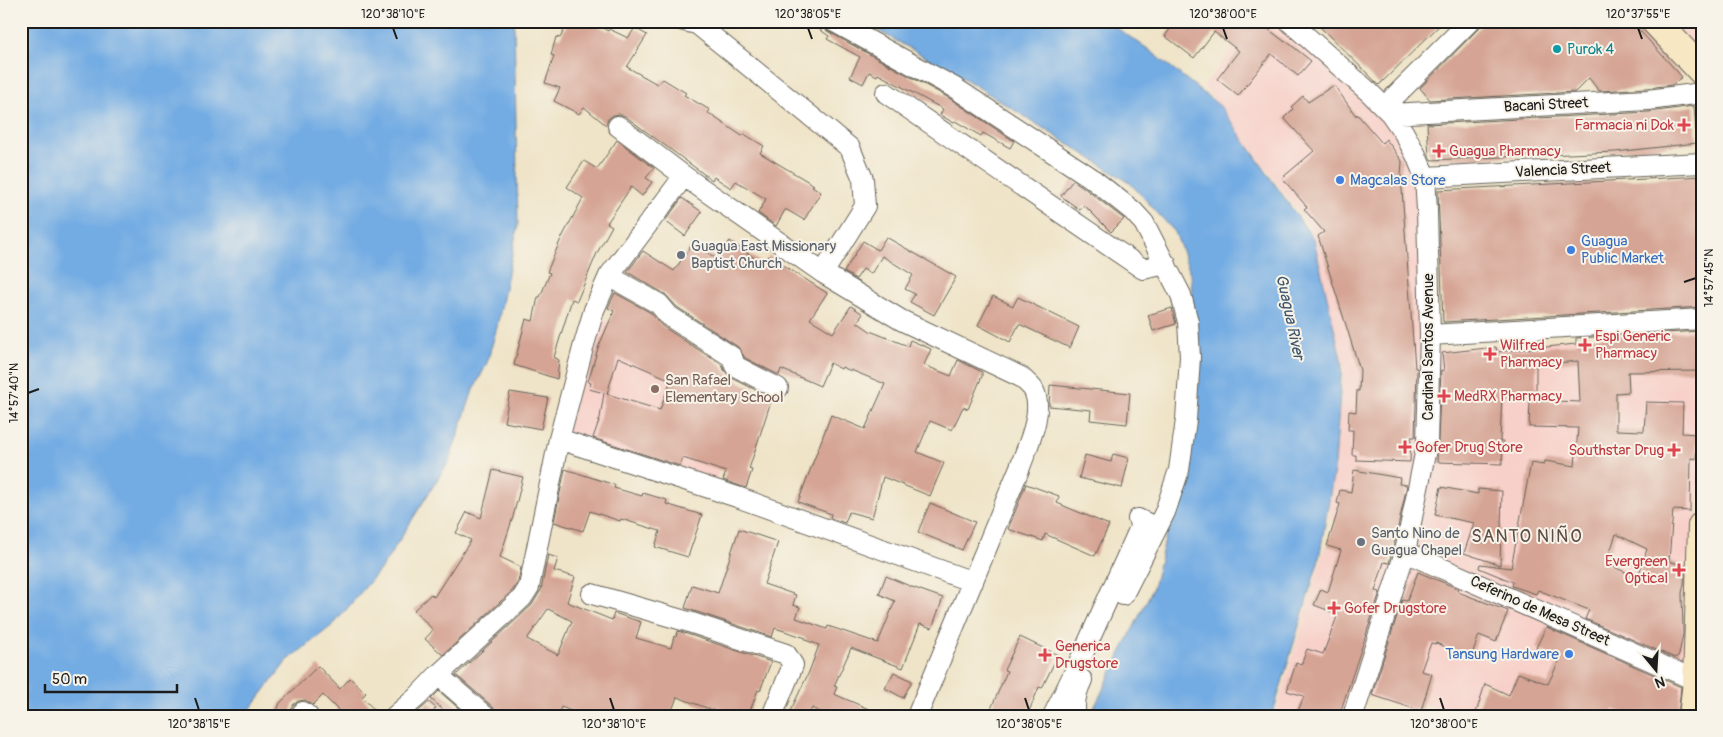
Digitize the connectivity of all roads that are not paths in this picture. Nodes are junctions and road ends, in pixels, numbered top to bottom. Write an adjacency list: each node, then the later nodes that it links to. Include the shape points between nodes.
1 (684, 21): 15 (street, via 697,24 850,148 863,179 864,206)
2 (833, 21): 14 (street, via 954,88 1090,177 1144,223)
3 (1470, 21): 9 (street)
4 (1655, 21): 6 (main road)
5 (1296, 23): 9 (street, Cardinal Santos Avenue)
6 (1702, 71)
7 (886, 93): 14 (street, via 1143,269)
8 (1702, 93): 9 (street, Bacani Street, via 1648,100)
9 (1387, 111): 13 (street, Cardinal Santos Avenue, via 1404,133)
10 (618, 126): 12 (street)
11 (1702, 163): 13 (street, Valencia Street)
12 (684, 176): 15 (street); 16 (street)
13 (1425, 177): 18 (street, Cardinal Santos Avenue)
14 (1166, 264): 22 (street, via 1181,295 1188,322 1190,358 1179,470)
15 (823, 273): 24 (street, via 901,320 1022,377 1033,389 1037,406 1034,428)
16 (609, 276): 19 (street, via 659,304 670,316 732,357 735,366); 20 (street, via 592,318)
17 (1702, 320): 18 (street)
18 (1430, 335): 23 (street, Cardinal Santos Avenue, via 1427,444)
19 (778, 388)
20 (559, 439): 24 (street, via 723,492); 26 (street, via 529,587 522,598)
21 (1702, 526): 27 (main road)
22 (1157, 528): 32 (street, via 1138,519 1141,524 1138,532); 33 (street, via 1079,686 1074,707)
23 (1405, 552): 27 (street, Ceferino de Mesa Street); 34 (street, Cardinal Santos Avenue)
24 (973, 582): 31 (street)
25 (592, 594): 30 (street, via 786,654 793,665)
26 (438, 675): 28 (street); 29 (street)
27 (1699, 682): 35 (main road)
28 (395, 716)
29 (486, 716)
30 (772, 716)
31 (917, 716)
32 (1053, 716)
33 (1076, 716)
34 (1353, 716)
35 (1693, 716)

